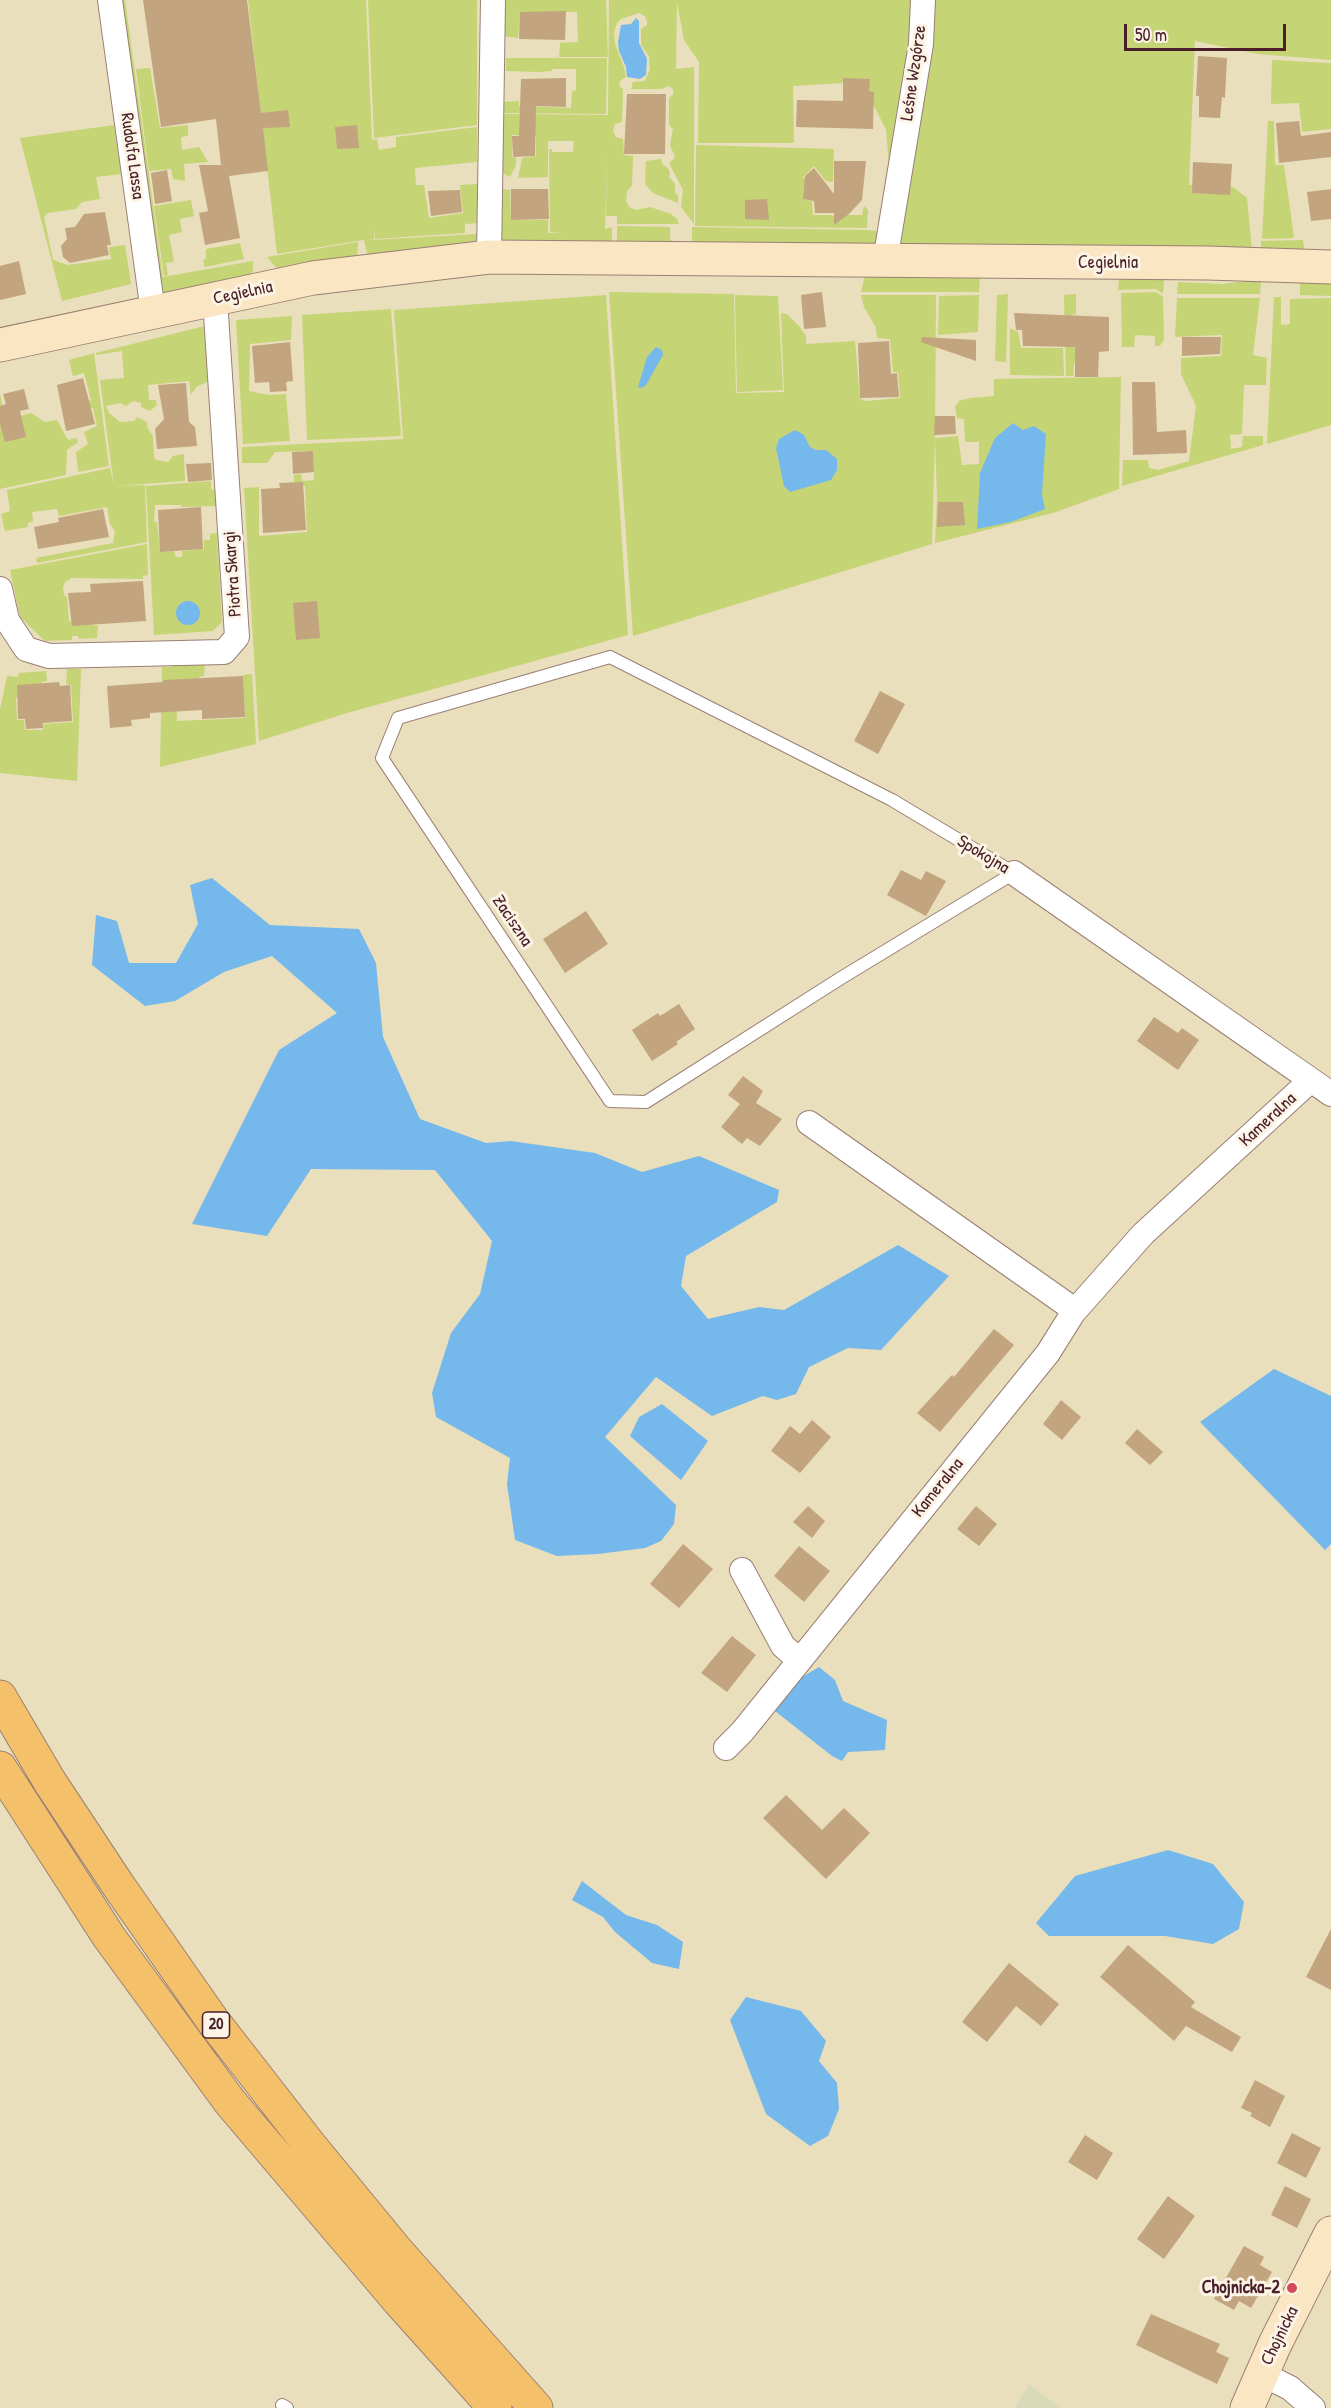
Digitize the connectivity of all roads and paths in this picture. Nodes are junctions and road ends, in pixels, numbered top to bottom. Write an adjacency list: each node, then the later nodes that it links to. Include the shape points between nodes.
1 (110, 0): 8 (street, Rudolfa Lassa)
2 (493, 0): 4 (street)
3 (923, 0): 5 (street, Leśne Wzgórze, via 921,44)
4 (489, 257): 5 (street, Cegielnia); 7 (street, Cegielnia, via 313,278)
5 (885, 261): 6 (street, Cegielnia)
6 (1331, 267)
7 (215, 299): 8 (street, Cegielnia); 10 (street, Piotra Skargi, via 237,637 224,652 49,656 26,649 7,620)
8 (153, 312): 9 (street, Cegielnia)
9 (0, 345)
10 (0, 589)
11 (610, 657): 12 (lane, Spokojna, via 892,800); 12 (lane, Zaciszna, via 398,718 382,758 610,1101 646,1102)
12 (1014, 873): 13 (street, Spokojna)
13 (1311, 1080): 14 (street, Spokojna); 16 (street, Kameralna, via 1143,1234)
14 (1331, 1094)
15 (809, 1123): 16 (street)
16 (1073, 1312): 18 (street, Kameralna, via 1048,1353)
17 (742, 1570): 18 (street, via 783,1646)
18 (799, 1660): 20 (street, Kameralna)
19 (0, 1697): 27 (main road, 20, via 93,1848 213,2021 396,2250)
20 (726, 1748)
21 (0, 1768): 23 (main road, 20, via 88,1906 194,2055 282,2166)
22 (1331, 2234): 24 (street, Chojnicka)
23 (399, 2301): 25 (main road, via 430,2356); 26 (main road, 20)
24 (1262, 2374): 28 (street, Chojnicka); 29 (street, Chojnicka, via 1290,2388)
25 (469, 2408)
26 (495, 2408)
27 (536, 2408)
28 (1247, 2408)
29 (1313, 2408)

